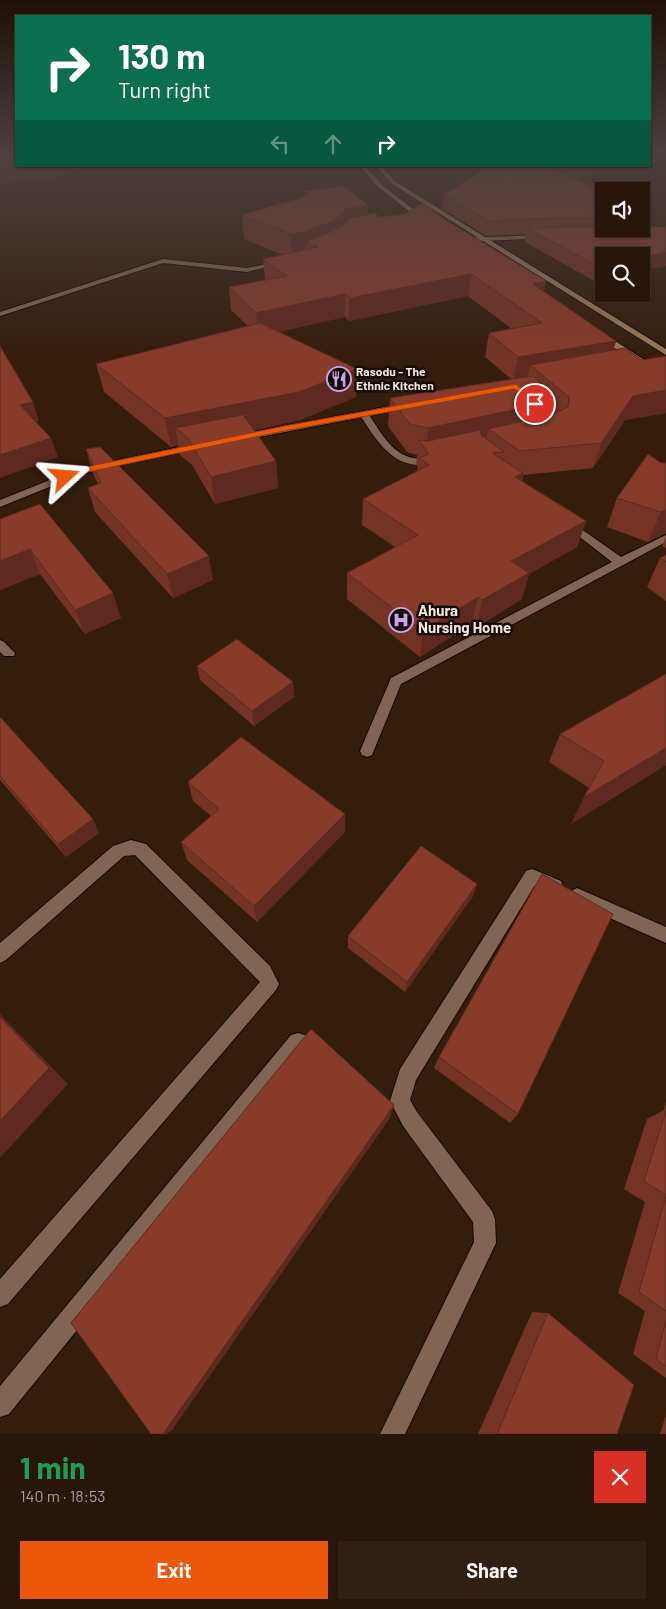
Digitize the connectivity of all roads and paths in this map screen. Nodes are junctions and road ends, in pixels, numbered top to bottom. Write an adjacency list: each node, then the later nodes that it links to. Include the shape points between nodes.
1 (421, 220): 3 (main road)
2 (452, 220): 5 (main road)
3 (432, 227)
4 (550, 237): 5 (street)
5 (482, 239): 6 (street); 11 (main road)
6 (451, 241): 7 (main road)
7 (459, 246)
8 (289, 262): 9 (street, via 247,270 163,261)
9 (0, 314)
10 (593, 331): 13 (main road)
11 (666, 353)
12 (666, 359): 13 (street)
13 (644, 363): 14 (street); 15 (main road)
14 (624, 367)
15 (666, 378)
16 (411, 405): 17 (street)
17 (364, 414): 18 (street); 20 (street, via 391,452 400,458 425,462)
18 (226, 440)
19 (207, 444): 21 (street, via 81,471)
20 (443, 458)
21 (0, 504)
22 (558, 516): 24 (street)
23 (666, 538): 24 (street)
24 (620, 562): 25 (street, via 396,681)
25 (368, 751)
26 (666, 935): 31 (street, via 532,876 408,1076 400,1101 484,1219 485,1242)
27 (0, 954): 29 (street, via 99,868 120,851 131,847 140,849 264,972 270,984)
28 (298, 1042): 30 (street)
29 (0, 1296)
30 (0, 1405)
31 (392, 1434)

